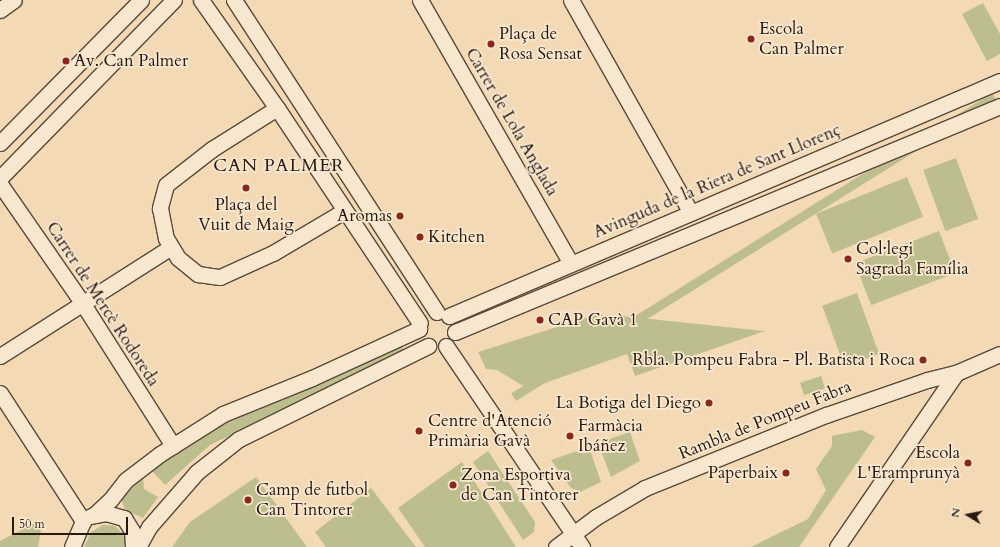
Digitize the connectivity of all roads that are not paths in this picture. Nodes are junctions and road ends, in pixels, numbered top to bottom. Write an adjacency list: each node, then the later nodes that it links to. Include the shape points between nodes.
1 (14, 0): 8 (street)
2 (141, 0): 12 (street)
3 (174, 0): 13 (street)
4 (202, 0): 11 (street)
5 (234, 0): 20 (street)
6 (420, 0): 18 (street, Carrer de Lola Anglada)
7 (571, 0): 16 (street)
8 (0, 10)
9 (1000, 81): 16 (street, Avinguda de la Riera de Sant Llorenç)
10 (1000, 106): 22 (street)
11 (277, 108): 15 (street); 17 (street, via 212,149 166,185 160,208 166,238)
12 (0, 143)
13 (0, 178)
14 (0, 184): 19 (street, Carrer de Mercè Rodoreda)
15 (344, 211): 17 (street, via 273,253 220,277 198,274 178,258); 21 (street)
16 (691, 212): 18 (street, Avinguda de la Riera de Sant Llorenç)
17 (171, 247): 19 (street)
18 (571, 264): 20 (street, Avinguda de la Riera de Sant Llorenç)
19 (83, 304): 26 (street); 29 (street, Carrer de Mercè Rodoreda)
20 (443, 314): 21 (street, via 427,314); 22 (street)
21 (419, 326): 23 (street, via 420,337); 29 (street, via 312,378 223,414)
22 (455, 332): 24 (street)
23 (428, 346): 24 (street); 34 (street, via 239,439 197,472 149,527)
24 (446, 346): 31 (street)
25 (1000, 354): 27 (street, Rambla de Pompeu Fabra)
26 (0, 356)
27 (956, 373): 31 (street, Rambla de Pompeu Fabra, via 927,380 832,413 645,488 596,517); 36 (street)
28 (0, 393): 30 (street)
29 (173, 446): 30 (street, via 126,480 111,499)
30 (89, 518): 32 (street); 33 (street, via 106,513 124,518 132,531)
31 (578, 541): 35 (street, Rambla de Pompeu Fabra)
32 (72, 547)
33 (133, 547)
34 (138, 547)
35 (556, 547)
36 (837, 547)

